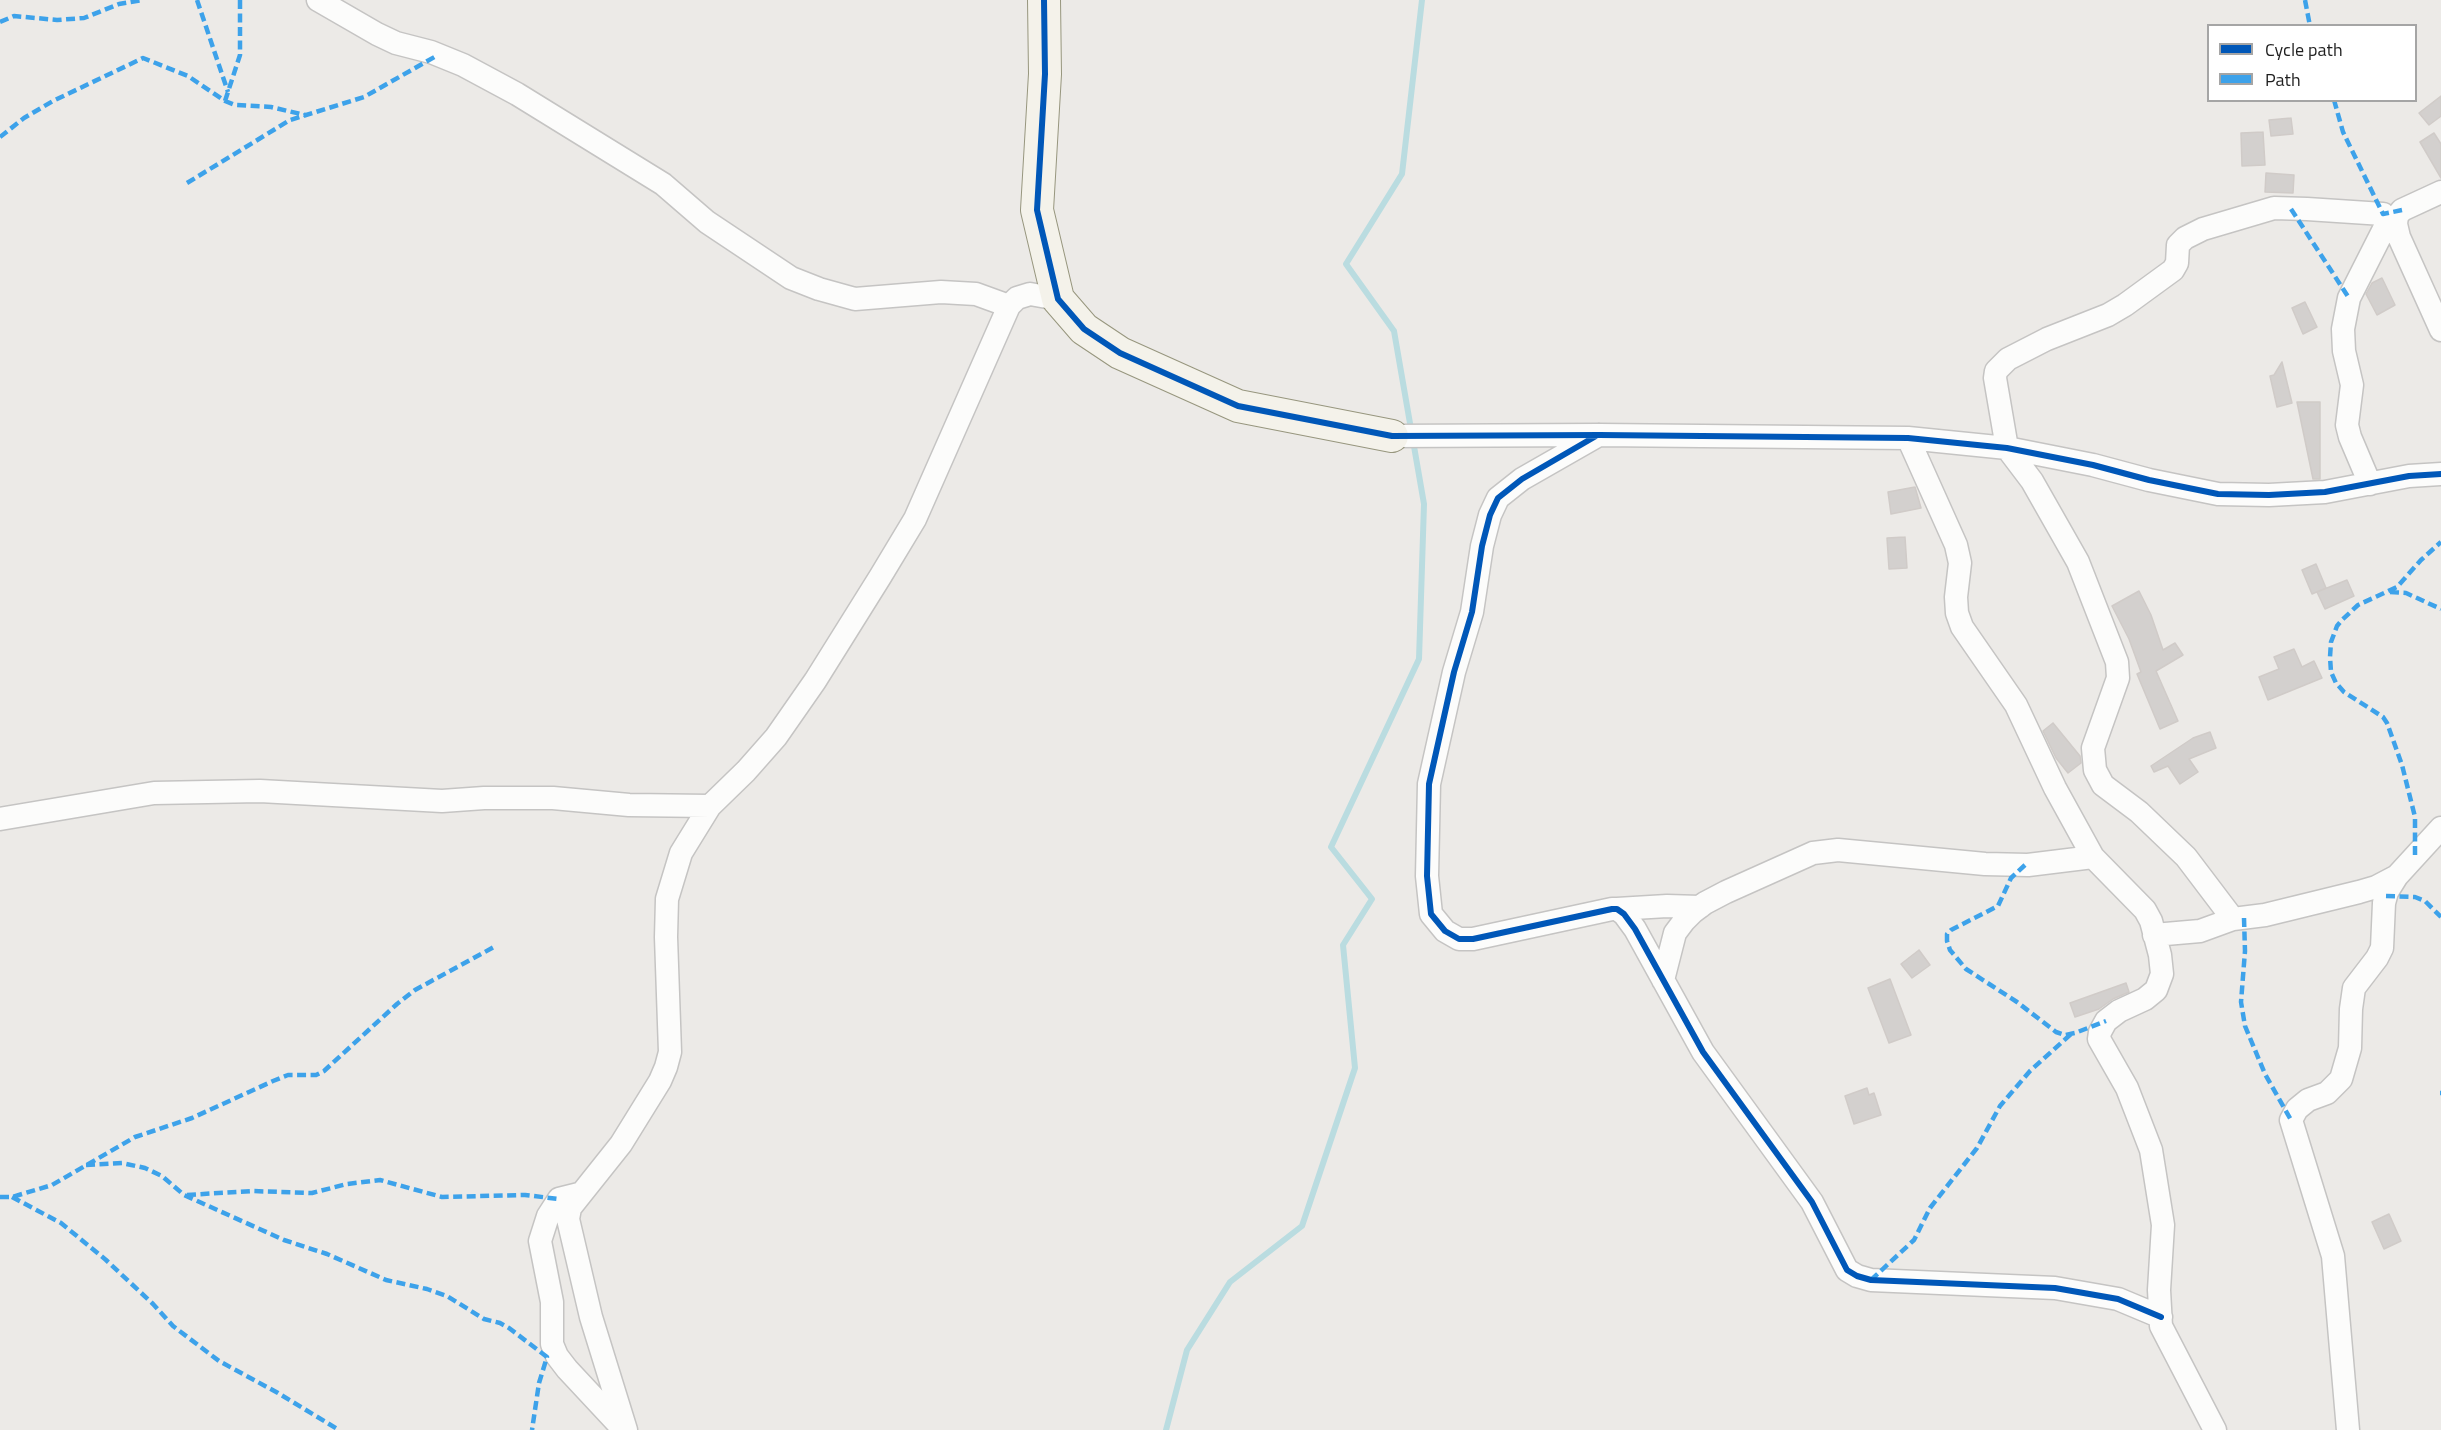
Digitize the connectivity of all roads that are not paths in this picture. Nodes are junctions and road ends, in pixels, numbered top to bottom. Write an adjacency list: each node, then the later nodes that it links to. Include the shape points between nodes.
1 (318, 0): 6 (street, via 396,43 463,65 517,94 663,184 707,222 791,278 855,299 941,292 976,294)
2 (1044, 0): 5 (street, via 1045,74 1037,210)
3 (2441, 192): 4 (street, via 2400,213)
4 (2393, 230): 7 (street); 11 (street, via 2383,214 2274,208 2185,238 2178,245 2173,270 2125,305 2047,339 2000,366 1995,378); 13 (street, via 2349,298 2343,329 2352,385 2347,425)
5 (1058, 299): 6 (street, via 1030,294); 9 (street, via 1084,329 1120,353 1238,406)
6 (1009, 306): 14 (street, via 915,519 776,737)
7 (2441, 330)
8 (1599, 435): 9 (street); 10 (street); 20 (street, via 1522,479 1498,498 1490,515 1472,612 1429,784 1427,876 1431,914 1445,931 1460,939)
9 (1392, 436)
10 (1908, 438): 11 (street); 17 (street, via 1956,545 1960,563 1957,613 1962,627 2016,705)
11 (2007, 447): 13 (street, via 2218,494 2270,495); 21 (street, via 2032,481 2078,562 2117,662 2118,678 2093,748 2095,770 2103,784 2186,857)
12 (2441, 474): 13 (street)
13 (2370, 484)
14 (710, 806): 15 (street, via 629,805 554,798 442,801 260,791 154,793); 24 (street, via 681,853 668,899 670,1052 666,1067 621,1144)
15 (0, 819)
16 (2441, 828): 18 (street)
17 (2093, 857): 19 (street, via 2028,865 1838,850 1813,853); 22 (street, via 2145,910)
18 (2397, 876): 21 (street, via 2359,892); 28 (street, via 2386,892 2382,948 2354,988 2350,1048 2341,1079 2327,1093 2297,1109 2291,1120 2333,1256)
19 (1700, 907): 20 (street); 23 (street, via 1675,933)
20 (1617, 909): 23 (street, via 1635,928)
21 (2233, 919): 22 (street, via 2200,931)
22 (2154, 935): 25 (street, via 2162,974 2156,990 2106,1021 2099,1040 2127,1088 2151,1150 2163,1225)
23 (1663, 980): 25 (street, via 1703,1052 1812,1202 1847,1270 1867,1280 2055,1288 2118,1299)
24 (579, 1194): 26 (street, via 568,1220 591,1317); 26 (street, via 559,1199 548,1216 540,1242 552,1302 552,1344 567,1369)
25 (2160, 1317): 27 (street, via 2161,1326)
26 (625, 1430)
27 (2216, 1430)
28 (2348, 1430)

